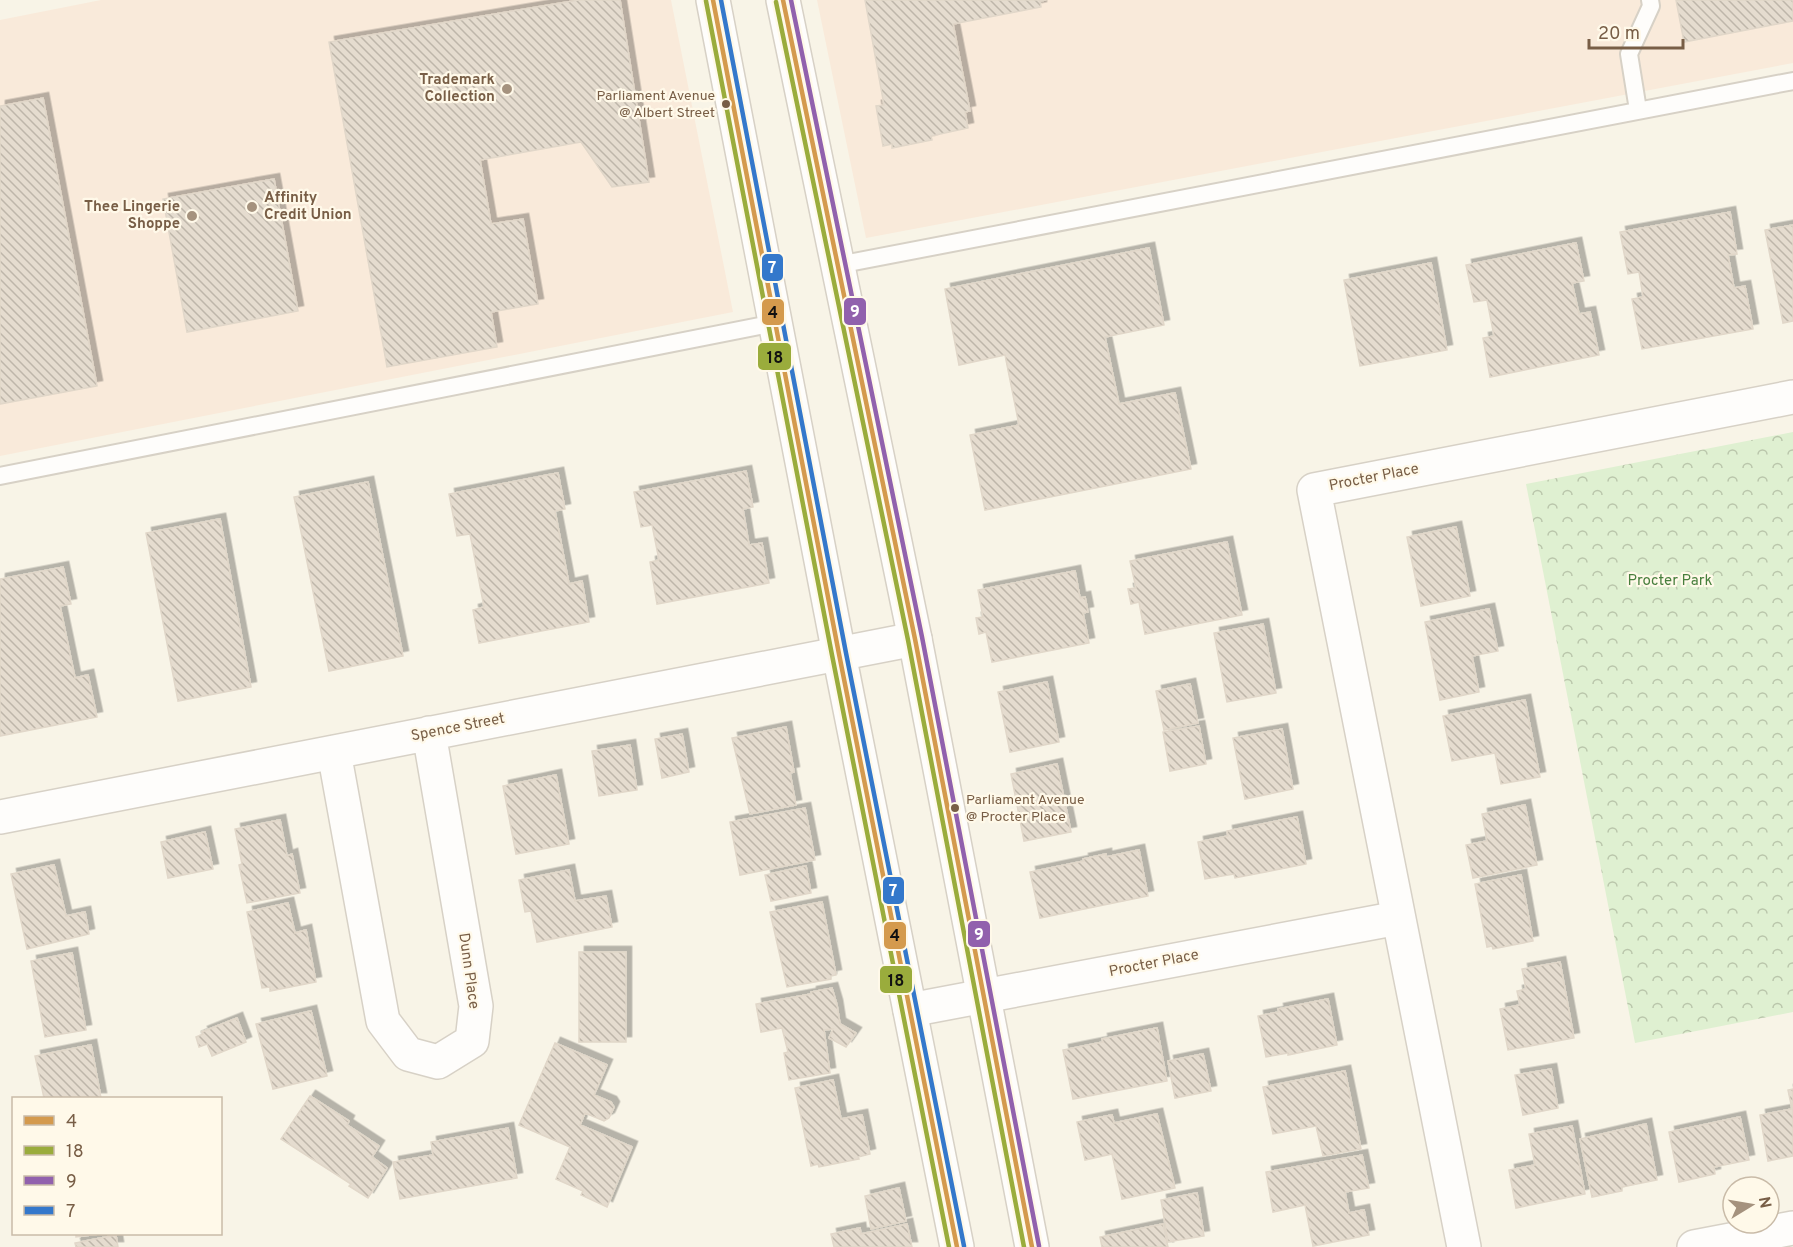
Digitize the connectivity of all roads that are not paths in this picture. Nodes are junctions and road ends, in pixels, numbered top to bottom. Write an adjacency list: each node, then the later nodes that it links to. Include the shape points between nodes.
1 (714, 0): 7 (street)
2 (783, 0): 6 (street)
3 (1650, 0): 5 (lane, via 1651,6 1629,54)
4 (1793, 81): 5 (lane)
5 (1638, 110): 6 (lane)
6 (838, 265): 10 (street)
7 (775, 323): 9 (lane); 11 (street)
8 (1793, 397): 15 (street, Procter Place, via 1314,490)
9 (0, 476)
10 (915, 639): 11 (street, Spence Street); 16 (street)
11 (839, 654): 12 (street, Spence Street); 17 (street)
12 (429, 734): 13 (street, Spence Street); 13 (street, Dunn Place, via 476,1006 471,1041 438,1062 408,1054 383,1021)
13 (334, 752): 14 (street, Spence Street)
14 (0, 817)
15 (1398, 918): 16 (street, Procter Place); 21 (street, Procter Place)
16 (984, 996): 17 (street, Procter Place); 20 (street)
17 (910, 1010): 19 (street)
18 (1793, 1228): 22 (street)
19 (957, 1247)
20 (1032, 1247)
21 (1464, 1247)
22 (1694, 1247)

